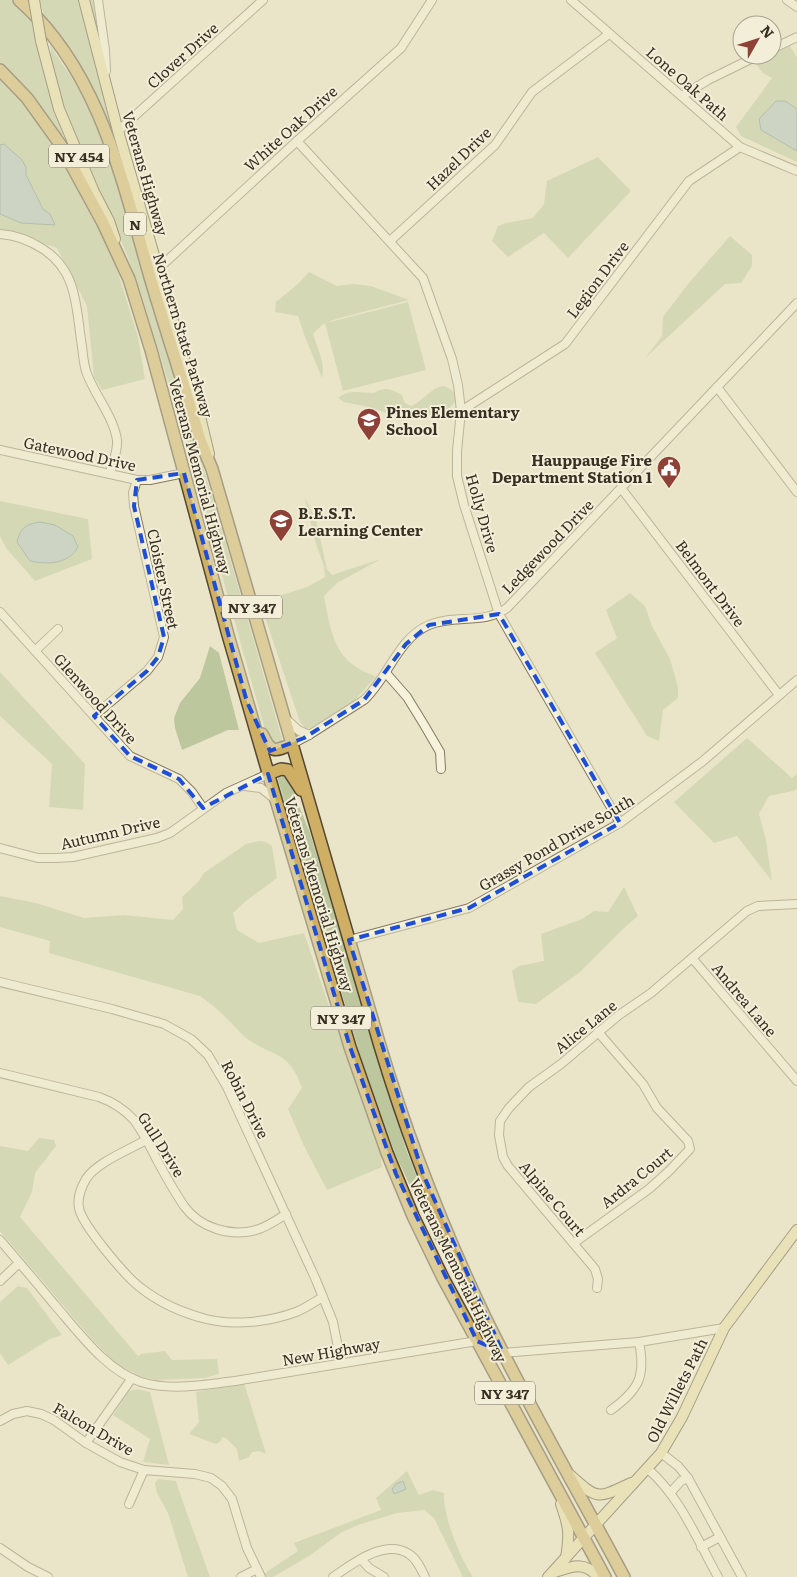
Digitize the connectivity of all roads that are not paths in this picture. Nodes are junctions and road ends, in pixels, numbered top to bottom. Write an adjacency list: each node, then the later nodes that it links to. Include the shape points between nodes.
1 (19, 0): 29 (highway, Northern State Parkway / N, via 42,23 73,67 105,130 200,440)
2 (34, 0): 23 (main road, NY 454, bridge, via 59,109 109,221)
3 (84, 0): 15 (main road, Veterans Highway / NY 454)
4 (98, 0): 15 (street)
5 (263, 0): 17 (street, Clover Drive)
6 (432, 0): 18 (street, White Oak Drive, via 401,48)
7 (571, 0): 10 (street, Lone Oak Path)
8 (787, 0): 9 (street)
9 (797, 7)
10 (609, 34): 16 (street, Lone Oak Path); 22 (street, Hazel Drive, via 532,92 495,145)
11 (797, 37): 12 (street)
12 (782, 44)
13 (739, 65): 16 (street)
14 (0, 70): 23 (highway, N, via 27,98 60,144)
15 (107, 91): 17 (main road, Veterans Highway / NY 454)
16 (682, 96): 19 (street, Lone Oak Path)
17 (118, 131): 24 (main road, Veterans Highway / NY 454)
18 (297, 140): 22 (street, Holly Drive); 24 (street, White Oak Drive)
19 (740, 147): 20 (street, Lone Oak Path); 27 (street, Legion Drive, via 689,180 565,344)
20 (797, 171)
21 (0, 234): 30 (street, via 34,243 66,270 75,301 86,373 117,440)
22 (390, 241): 27 (street, Holly Drive, via 423,278 452,359)
23 (124, 268): 31 (highway, Veterans Memorial Highway / NY 347, via 151,350)
24 (158, 269): 29 (main road, Veterans Highway / NY 454, via 196,400)
25 (797, 304): 26 (street, Ledgewood Drive)
26 (717, 387): 33 (street, Ledgewood Drive); 34 (street)
27 (461, 411): 36 (street, Holly Drive, via 456,451 457,476)
28 (0, 450): 30 (street, Gatewood Drive)
29 (212, 469): 44 (highway, Veterans Memorial Highway / NY 347)
30 (110, 473): 32 (street, Gatewood Drive)
31 (184, 473): 32 (street, Gatewood Drive); 42 (highway, Veterans Memorial Highway / NY 347)
32 (137, 480): 43 (street, Cloister Street, via 134,506 164,637 158,657 148,671)
33 (621, 488): 36 (street, Ledgewood Drive); 41 (street, Belmont Drive)
34 (797, 492)
35 (0, 612): 38 (street, Glenwood Drive)
36 (499, 614): 39 (street, Ledgewood Drive, via 429,625 406,644); 53 (street, Holly Drive)
37 (58, 629): 38 (street)
38 (36, 650): 43 (street, Glenwood Drive)
39 (386, 673): 45 (street, Ledgewood Drive, via 364,700); 47 (street, via 408,697 440,752)
40 (797, 680): 41 (street, Grassy Pond Drive South)
41 (779, 695): 53 (street, Grassy Pond Drive South, via 703,762)
42 (247, 702): 46 (highway, via 270,748 278,750); 48 (highway, Veterans Memorial Highway / NY 347)
43 (94, 716): 52 (street, Glenwood Drive, via 130,756 179,780)
44 (284, 717): 45 (street, via 298,730); 46 (highway, Veterans Memorial Highway / NY 347)
45 (310, 735): 46 (street, Ledgewood Drive)
46 (292, 744): 51 (highway, Veterans Memorial Highway / NY 347)
47 (441, 769)
48 (268, 774): 49 (street, Autumn Drive); 50 (highway, Veterans Memorial Highway / NY 347); 51 (highway, via 288,770)
49 (242, 786): 50 (street, via 261,788); 52 (street, Autumn Drive)
50 (276, 800): 73 (highway, Veterans Memorial Highway / NY 347, via 371,1111 413,1216)
51 (311, 807): 56 (highway, Veterans Memorial Highway / NY 347)
52 (204, 808): 54 (street, Autumn Drive, via 170,833 157,838 74,857 38,858)
53 (620, 823): 56 (street, Grassy Pond Drive South, via 469,908)
54 (0, 848)
55 (797, 904): 57 (street, Alice Lane, via 758,906 747,911)
56 (349, 940): 75 (highway, Veterans Memorial Highway / NY 347, via 393,1088 423,1174)
57 (692, 958): 59 (street, Alice Lane); 61 (street, Andrea Lane)
58 (0, 982): 64 (street, Robin Drive, via 164,1024 191,1039 208,1056 228,1086)
59 (598, 1032): 62 (street, Alice Lane, via 530,1087); 67 (street, Ardra Court, via 642,1084 657,1108 688,1141 690,1149 649,1189)
60 (0, 1073): 63 (street, Gull Drive, via 112,1102 134,1121)
61 (797, 1081)
62 (500, 1121): 67 (street, Alpine Court, via 500,1147 508,1166)
63 (146, 1140): 64 (street, Gull Drive, via 185,1207 217,1230 244,1232 266,1226); 71 (street, via 94,1169 79,1196 82,1219 140,1288 183,1312 235,1322 297,1312)
64 (286, 1214): 71 (street, Robin Drive)
65 (796, 1233): 72 (main road, Old Willets Path)
66 (0, 1240): 68 (street, New Highway)
67 (574, 1243): 70 (street, Alpine Court, via 595,1269)
68 (19, 1263): 69 (street); 77 (street, New Highway, via 81,1336 115,1368)
69 (0, 1281)
70 (597, 1288)
71 (323, 1297): 76 (street, Robin Drive, via 333,1322)
72 (724, 1328): 74 (street); 81 (main road, Old Willets Path, via 682,1417)
73 (477, 1341): 75 (street); 76 (street, New Highway); 85 (highway, Veterans Memorial Highway / NY 347)
74 (639, 1342): 75 (street); 78 (street, via 642,1357 636,1389)
75 (503, 1353): 84 (highway, Veterans Memorial Highway / NY 347)
76 (341, 1363): 77 (street, New Highway, via 195,1386 154,1385)
77 (132, 1378): 80 (street)
78 (611, 1410)
79 (0, 1421): 80 (street, Falcon Drive, via 27,1411 41,1414)
80 (86, 1443): 83 (street, Falcon Drive, via 120,1462)
81 (661, 1453): 82 (main road, Old Willets Path); 86 (street)
82 (648, 1469): 87 (main road, Old Willets Path); 88 (street)
83 (144, 1470): 89 (street); 97 (street, Falcon Drive, via 195,1474 211,1478 222,1486 232,1499)
84 (569, 1474): 87 (main road, via 596,1495 607,1494); 90 (highway, Veterans Memorial Highway / NY 347)
85 (551, 1477): 92 (highway, Veterans Memorial Highway / NY 347); 96 (main road, via 569,1528)
86 (688, 1478): 88 (street); 91 (street)
87 (636, 1481): 90 (main road, Old Willets Path)
88 (671, 1492): 93 (street)
89 (129, 1504)
90 (596, 1525): 92 (main road, Old Willets Path); 107 (highway, Veterans Memorial Highway / NY 347)
91 (720, 1537): 93 (street); 109 (street)
92 (584, 1538): 96 (main road, Old Willets Path); 106 (highway, Veterans Memorial Highway / NY 347)
93 (701, 1547): 108 (street)
94 (0, 1548): 99 (street)
95 (361, 1559): 102 (street); 103 (street); 104 (street, via 391,1549 405,1552 415,1560)
96 (565, 1559): 98 (main road, Old Willets Path)
97 (256, 1569): 100 (street); 101 (street, Falcon Drive)
98 (550, 1575): 105 (main road, via 578,1565 592,1570)
99 (48, 1577)
100 (241, 1577)
101 (260, 1577)
102 (333, 1577)
103 (384, 1577)
104 (425, 1577)
105 (598, 1577)
106 (605, 1577)
107 (624, 1577)
108 (718, 1577)
109 (742, 1577)

